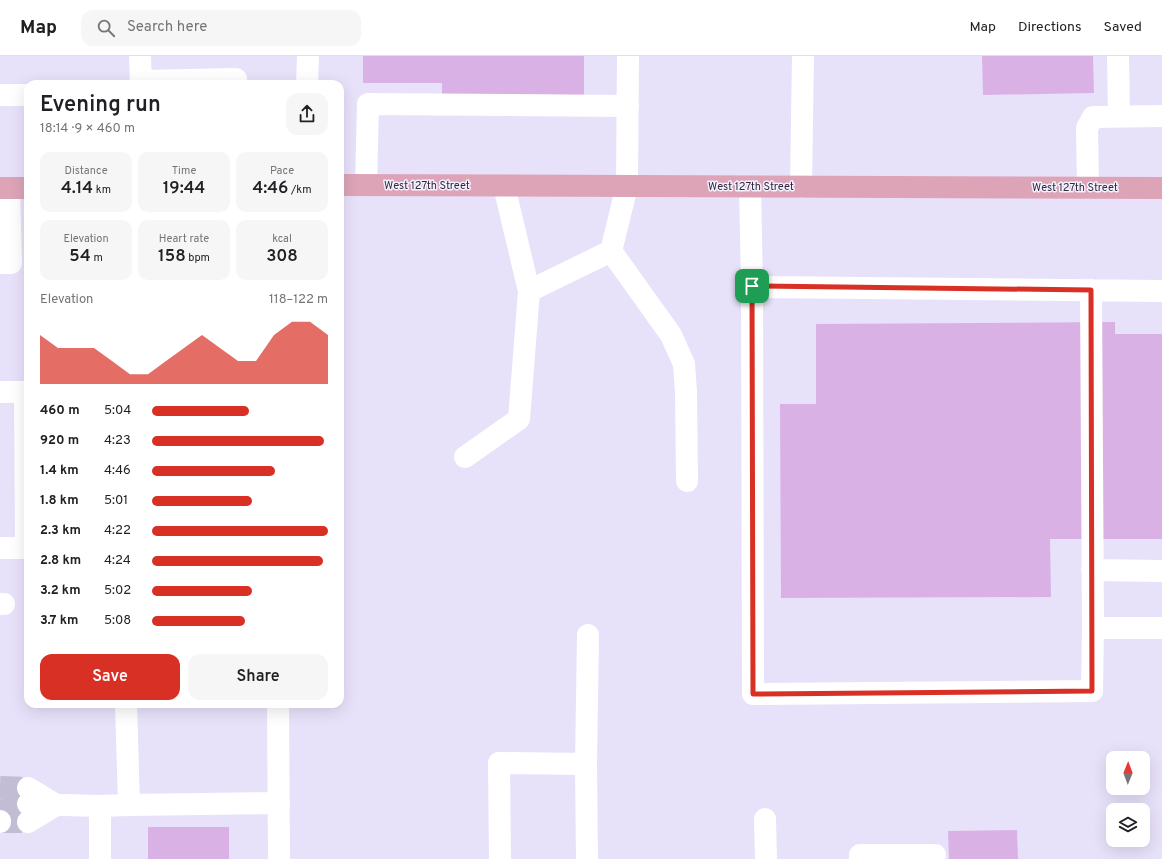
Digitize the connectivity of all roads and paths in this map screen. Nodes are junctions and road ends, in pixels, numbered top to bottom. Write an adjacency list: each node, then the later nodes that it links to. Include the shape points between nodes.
1 (140, 56): 6 (street)
2 (308, 56): 9 (street)
3 (628, 56): 12 (street)
4 (803, 56): 20 (street)
5 (1118, 56): 13 (street)
6 (141, 80)
7 (204, 80): 8 (street)
8 (236, 80)
9 (307, 80)
10 (0, 95): 11 (street)
11 (24, 95)
12 (628, 106): 16 (street, via 368,104); 18 (street)
13 (1119, 116): 14 (street); 22 (street, via 1093,117 1087,128)
14 (1162, 116)
15 (344, 186): 16 (main road, West 127th Street)
16 (366, 186): 17 (main road, West 127th Street)
17 (504, 186): 18 (main road, West 127th Street); 29 (street)
18 (628, 186): 19 (main road, West 127th Street); 24 (street)
19 (750, 187): 20 (main road, West 127th Street); 26 (street)
20 (801, 187): 22 (main road, West 127th Street)
21 (12, 188): 25 (street, via 11,263)
22 (1088, 188): 23 (main road, West 127th Street)
23 (1162, 188)
24 (611, 251): 29 (street); 33 (street, via 671,335 684,364)
25 (0, 263)
26 (752, 286): 27 (street); 38 (street, via 753,694 1092,691)
27 (1091, 290): 28 (street); 36 (street)
28 (1162, 290)
29 (529, 291): 32 (street, via 519,419)
30 (0, 392): 31 (street)
31 (24, 392)
32 (465, 456)
33 (687, 481)
34 (0, 548): 35 (street)
35 (24, 548)
36 (1092, 570): 37 (street); 38 (street)
37 (1162, 571)
38 (1093, 628): 39 (street)
39 (1162, 628)
40 (588, 636): 43 (street)
41 (126, 708): 46 (street)
42 (278, 708): 44 (street)
43 (586, 764): 52 (street, via 499,763); 53 (street)
44 (279, 803): 46 (street); 51 (street)
45 (28, 805): 47 (street)
46 (129, 805): 47 (street)
47 (100, 806): 50 (street)
48 (764, 819): 54 (street)
49 (935, 855): 55 (street, via 860,855)
50 (100, 859)
51 (279, 859)
52 (500, 859)
53 (587, 859)
54 (766, 859)
55 (860, 859)

